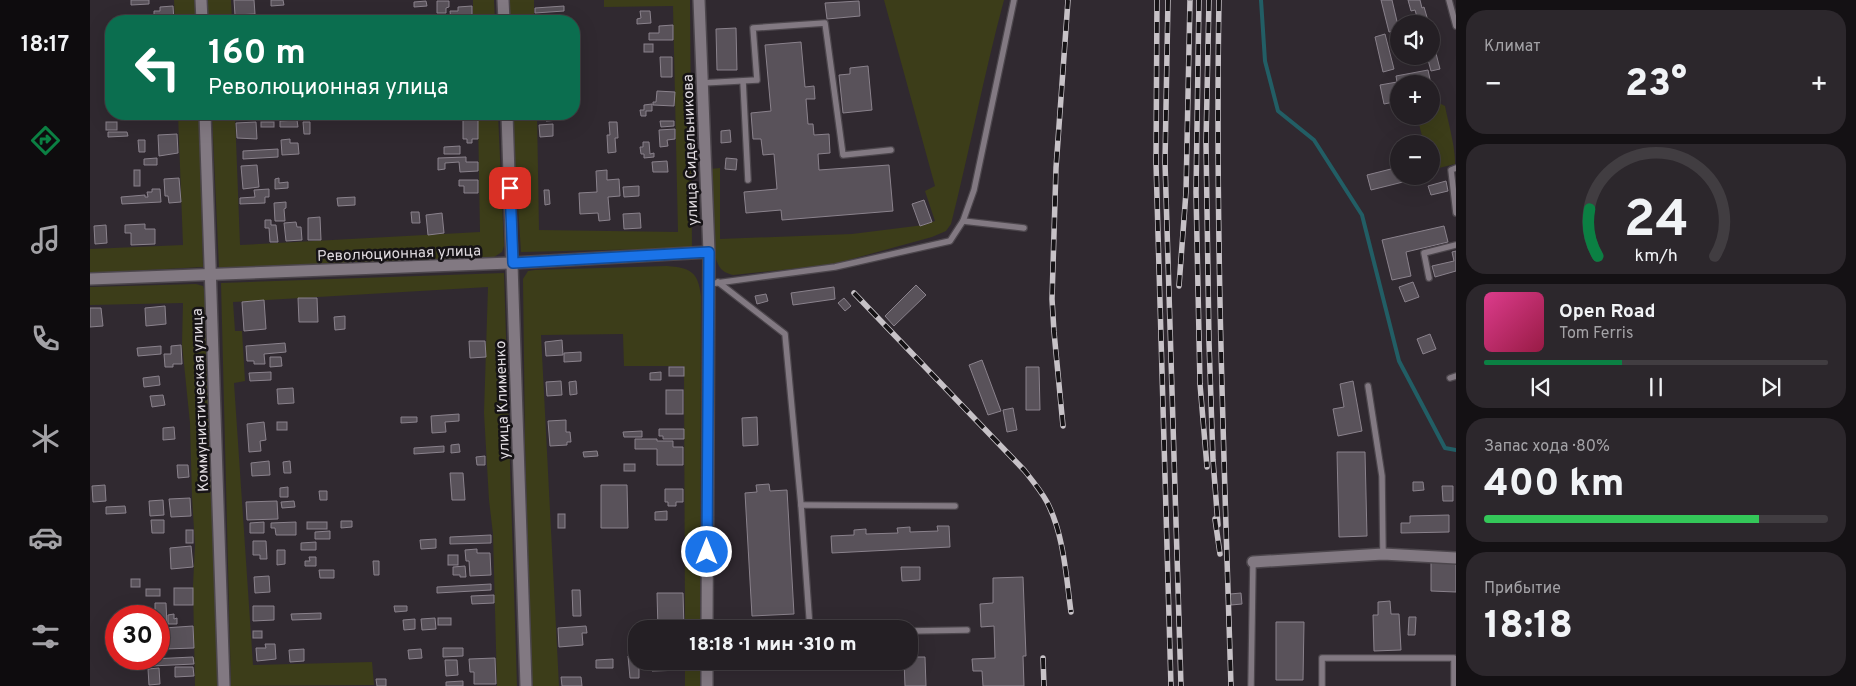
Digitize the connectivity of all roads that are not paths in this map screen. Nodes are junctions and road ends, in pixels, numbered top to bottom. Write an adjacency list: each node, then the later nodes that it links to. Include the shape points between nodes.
1 (201, 0): 6 (street)
2 (504, 0): 7 (street)
3 (699, 0): 10 (street, улица Сидельникова)
4 (1014, 0): 17 (lane, via 974,190)
5 (1449, 0): 8 (lane)
6 (202, 15)
7 (504, 15)
8 (1456, 26)
9 (743, 81): 10 (lane); 13 (lane, via 757,80 753,28 826,23 844,155); 15 (lane)
10 (702, 83): 20 (street, улица Сидельникова)
11 (205, 120): 22 (street, Коммунистическая улица)
12 (507, 120): 21 (street, улица Клименко)
13 (892, 150)
14 (1456, 168): 16 (lane, via 1450,170)
15 (748, 180)
16 (1456, 213)
17 (963, 221): 18 (lane); 25 (lane, via 950,240 835,267)
18 (1024, 228)
19 (1456, 245): 23 (lane, via 1424,253)
20 (709, 252): 21 (street, Революционная улица); 25 (street, улица Сидельникова)
21 (513, 263): 22 (street, Революционная улица); 38 (street, улица Клименко)
22 (211, 275): 24 (street, Революционная улица); 37 (street, Коммунистическая улица)
23 (1429, 278)
24 (90, 279)
25 (713, 283): 27 (lane, via 785,334); 32 (street, улица Сидельникова)
26 (1368, 386): 29 (lane, via 1382,476)
27 (801, 505): 28 (lane); 33 (lane)
28 (955, 506)
29 (1383, 554): 30 (street); 31 (street)
30 (1456, 558)
31 (1253, 562): 40 (lane)
32 (707, 620)
33 (809, 620)
34 (967, 630): 35 (lane)
35 (918, 631)
36 (707, 670): 39 (street)
37 (224, 686)
38 (526, 686)
39 (706, 686)
40 (1251, 686)
41 (1322, 686): 42 (lane, via 1322,658 1454,658)
42 (1454, 686)

